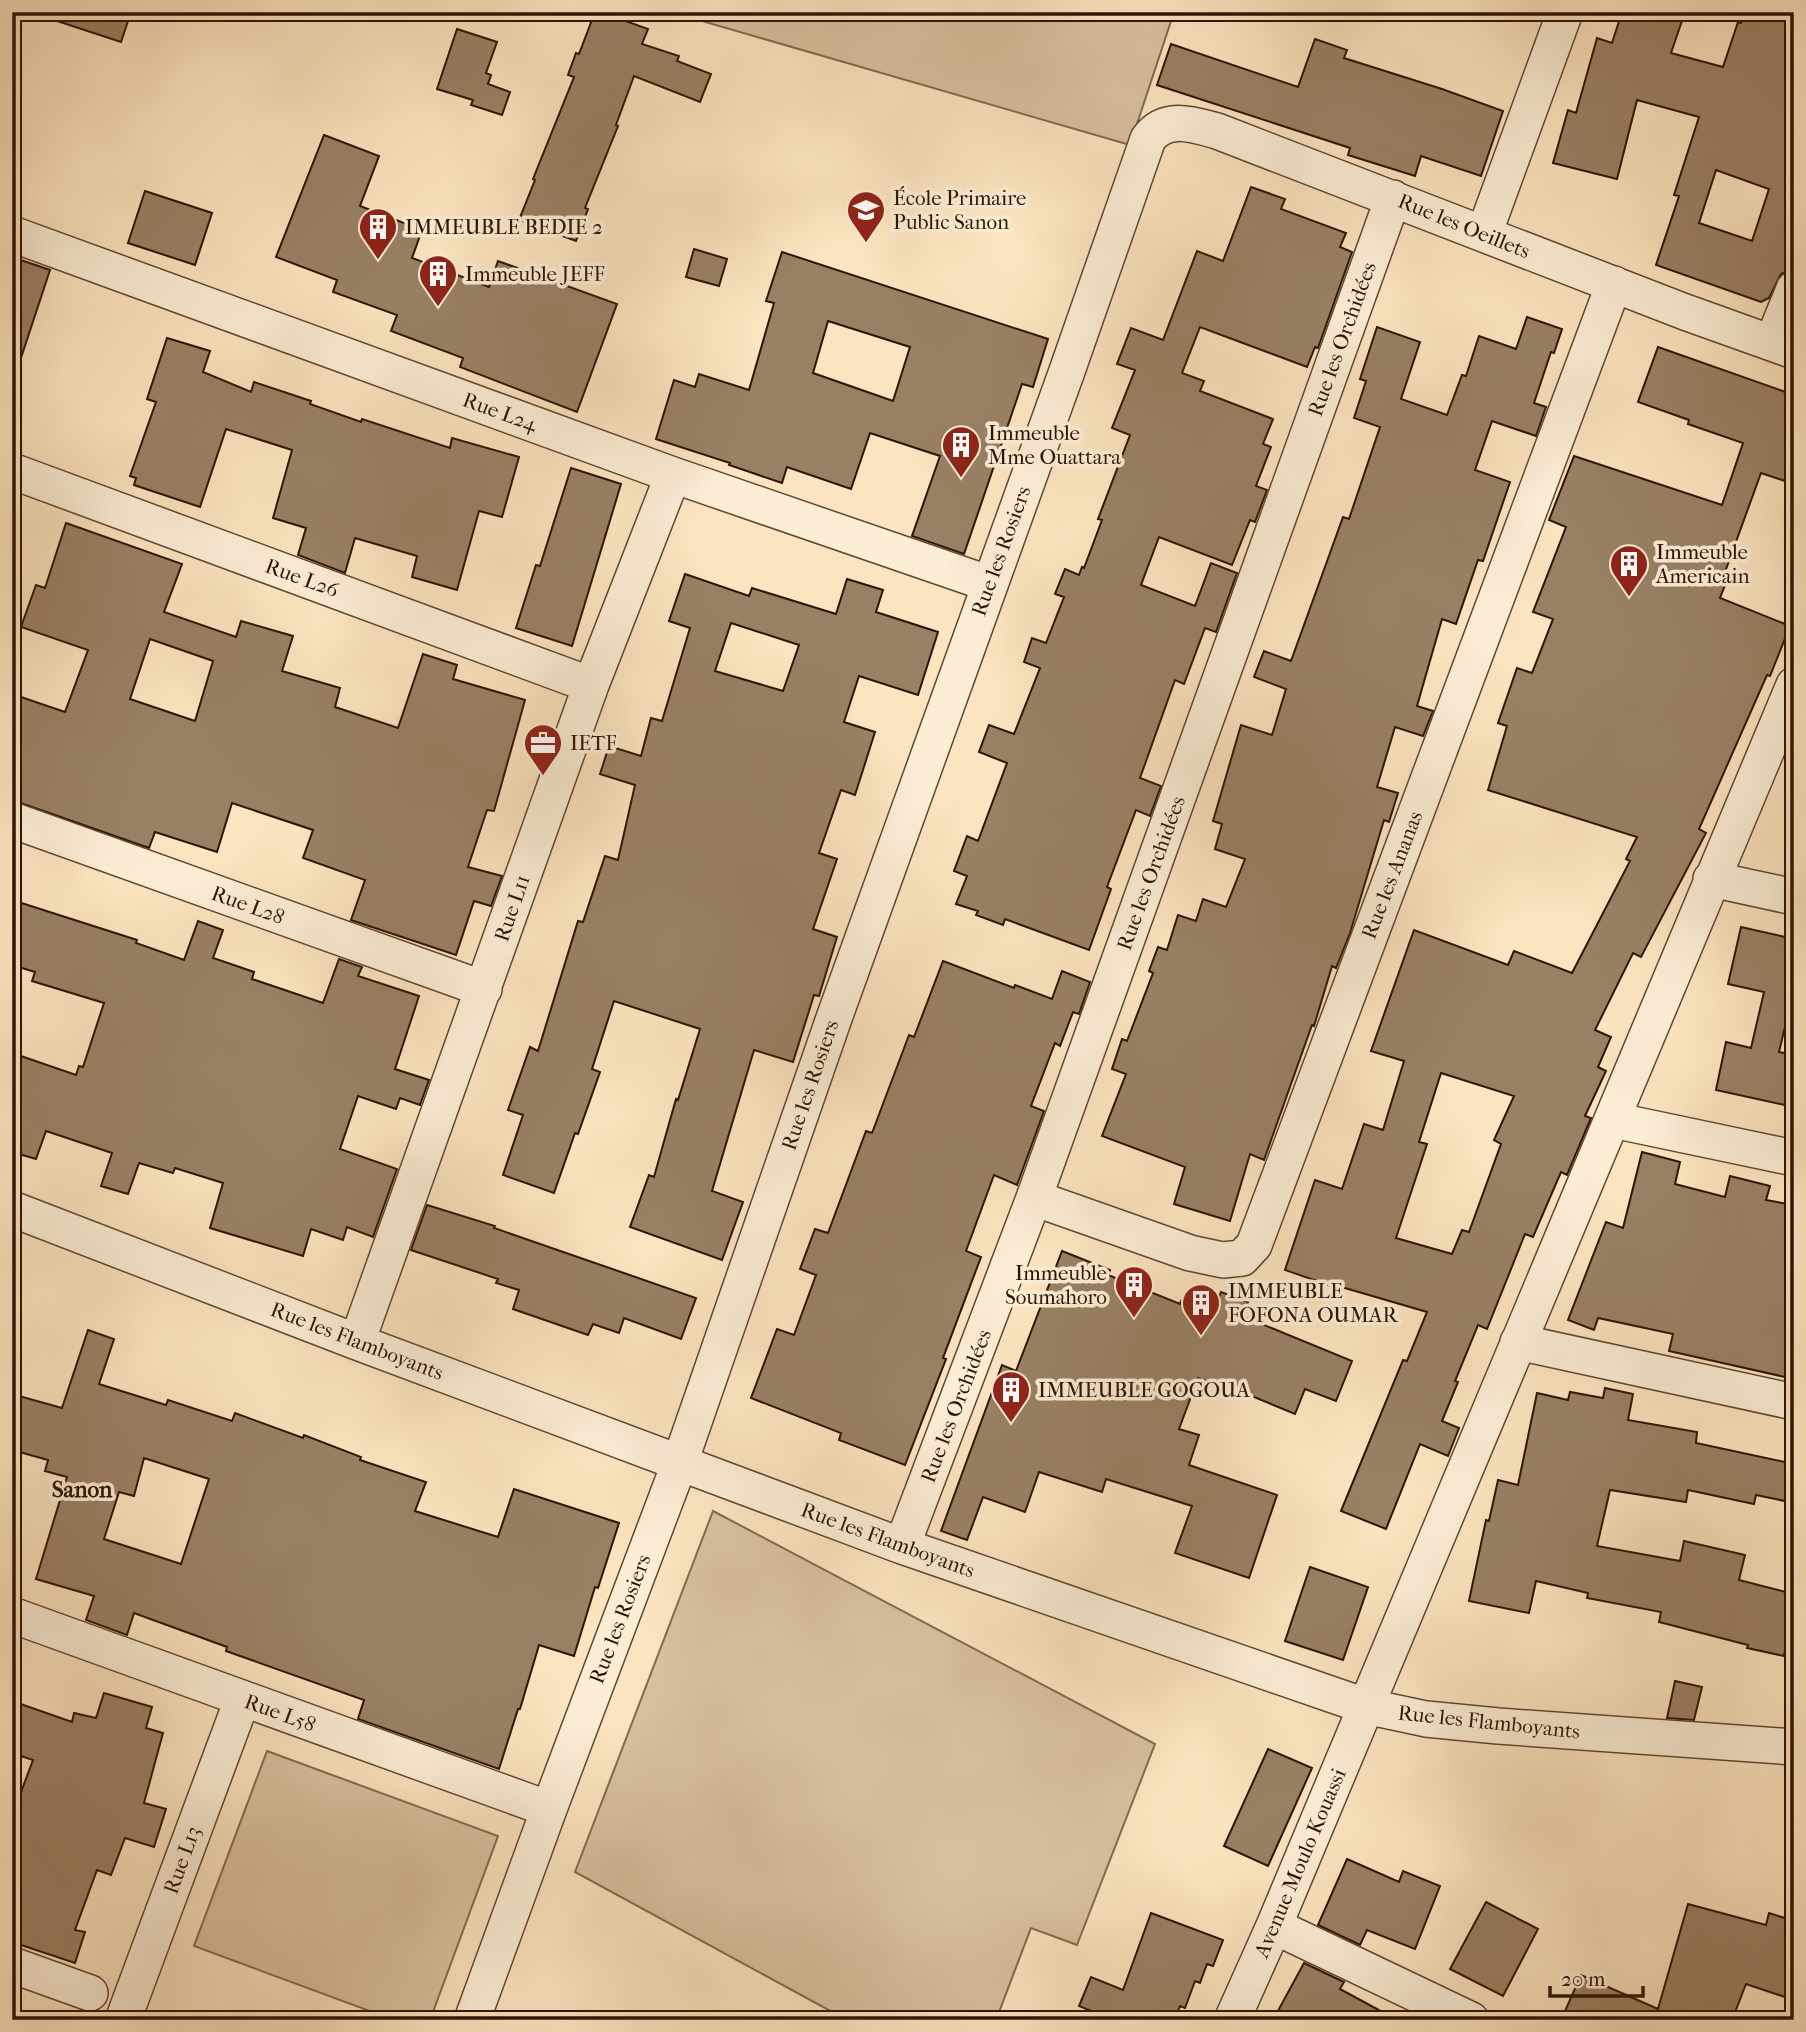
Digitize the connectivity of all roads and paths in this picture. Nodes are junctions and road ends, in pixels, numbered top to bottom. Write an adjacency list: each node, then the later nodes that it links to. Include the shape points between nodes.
1 (1565, 12): 5 (street)
2 (1144, 149): 3 (street, Rue les Oeillets, via 1162,125 1189,123); 11 (street, Rue les Rosiers)
3 (1392, 198): 5 (street, Rue les Oeillets); 20 (street, Rue les Orchidées)
4 (12, 234): 10 (street, Rue L24)
5 (1484, 234): 6 (street, Rue les Oeillets)
6 (1614, 284): 8 (street, Rue les Oeillets); 20 (street, Rue les Ananas, via 1254,1245 1242,1258 1223,1261)
7 (1794, 289): 8 (street)
8 (1783, 347)
9 (12, 471): 12 (street, Rue L26)
10 (673, 475): 11 (street, Rue L24); 12 (street, Rue L11)
11 (990, 584): 25 (street, Rue les Rosiers)
12 (591, 685): 17 (street, Rue L11)
13 (1794, 685): 15 (street, Avenue Moulo Kouassi)
14 (12, 820): 17 (street, Rue L28)
15 (1711, 879): 16 (street); 18 (street, Avenue Moulo Kouassi)
16 (1794, 897)
17 (484, 989): 22 (street, Rue L11)
18 (1613, 1120): 19 (street); 23 (street, Avenue Moulo Kouassi)
19 (1794, 1158)
20 (1034, 1198): 26 (street, Rue les Orchidées)
21 (14, 1214): 22 (street, Rue les Flamboyants)
22 (357, 1342): 25 (street, Rue les Flamboyants)
23 (1518, 1342): 24 (street); 29 (street, Avenue Moulo Kouassi)
24 (1794, 1402)
25 (680, 1462): 26 (street, Rue les Flamboyants); 31 (street, Rue les Rosiers)
26 (902, 1546): 29 (street, Rue les Flamboyants)
27 (12, 1615): 28 (street, Rue L58)
28 (242, 1700): 31 (street, Rue L58); 35 (street, Rue L13)
29 (1365, 1706): 30 (street, Rue les Flamboyants, via 1486,1725); 32 (street, Avenue Moulo Kouassi)
30 (1794, 1746)
31 (549, 1809): 36 (street, Rue les Rosiers)
32 (1274, 1926): 37 (street, Avenue Moulo Kouassi); 38 (street)
33 (12, 1965): 34 (street)
34 (90, 1993)
35 (123, 2020)
36 (472, 2020)
37 (1232, 2020)
38 (1471, 2020)

